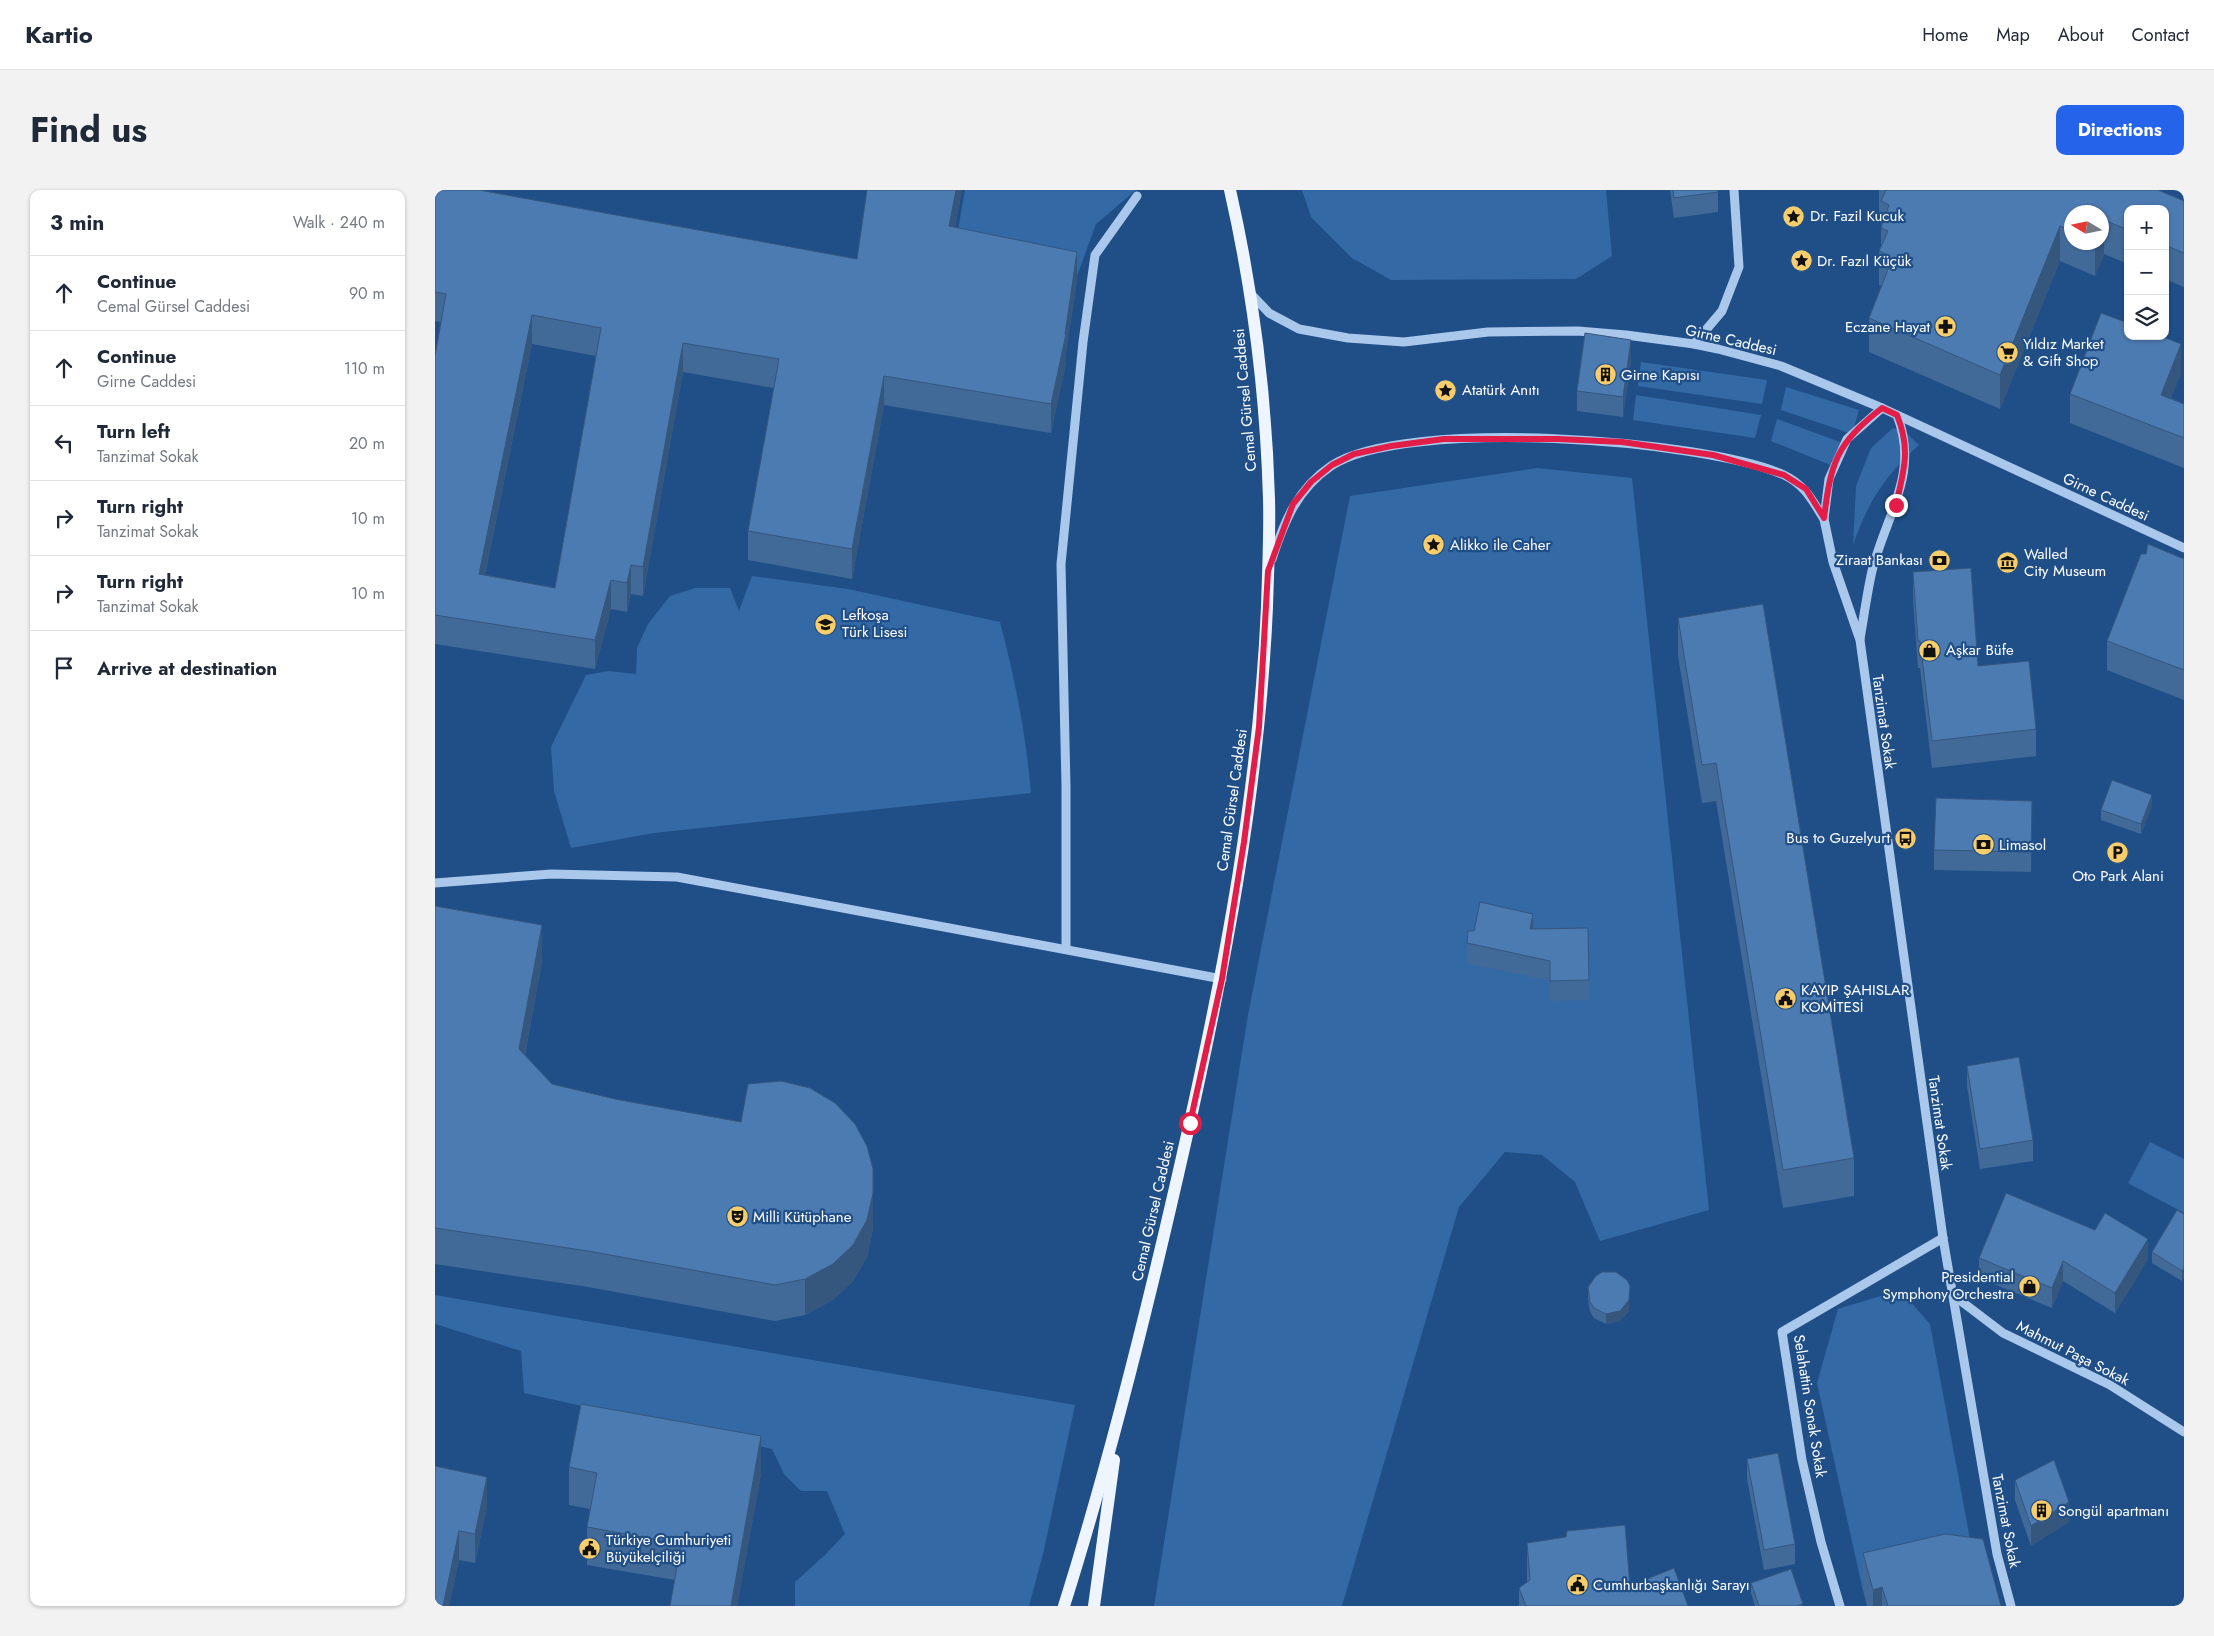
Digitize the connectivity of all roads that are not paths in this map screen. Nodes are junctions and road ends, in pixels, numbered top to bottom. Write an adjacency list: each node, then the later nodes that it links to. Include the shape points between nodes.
1 (1230, 190): 4 (main road, Cemal Gürsel Caddesi)
2 (1734, 190): 5 (street, via 1739,267 1722,311)
3 (1137, 196): 13 (street, via 1095,255 1061,564)
4 (1248, 291): 5 (street, Girne Caddesi, via 1269,312 1299,329 1349,338 1404,342 1488,332 1578,331); 10 (main road, Cemal Gürsel Caddesi, via 1259,354 1265,418)
5 (1694, 344): 6 (street, Girne Caddesi, via 1781,366)
6 (1882, 408): 7 (street, Girne Caddesi); 8 (street, Tanzimat Sokak, via 1843,445 1829,479)
7 (1897, 415): 9 (street, Girne Caddesi); 11 (street, Tanzimat Sokak, via 1904,432 1906,461 1896,505 1873,570)
8 (1824, 518): 10 (street, via 1806,489 1784,475 1713,455 1622,442 1444,439 1354,454 1332,465 1311,482 1293,504); 11 (street, Tanzimat Sokak, via 1833,562)
9 (2184, 548)
10 (1268, 571): 14 (main road, Cemal Gürsel Caddesi, via 1259,727)
11 (1859, 640): 15 (street, Tanzimat Sokak)
12 (435, 883): 13 (street, via 551,874 677,877)
13 (1066, 949): 14 (street)
14 (1222, 979): 17 (main road, Cemal Gürsel Caddesi, via 1161,1251)
15 (1943, 1238): 16 (street, Tanzimat Sokak); 21 (street, Selahattin Sonak Sokak, via 1782,1332 1802,1460)
16 (1953, 1296): 18 (street, Mahmut Paşa Sokak, via 2003,1333 2110,1384); 22 (street, Tanzimat Sokak, via 1997,1554)
17 (1122, 1405): 19 (main road, Cemal Gürsel Caddesi); 20 (main road, Cemal Gürsel Caddesi)
18 (2184, 1432)
19 (1064, 1606)
20 (1094, 1606)
21 (1840, 1606)
22 (2011, 1606)

